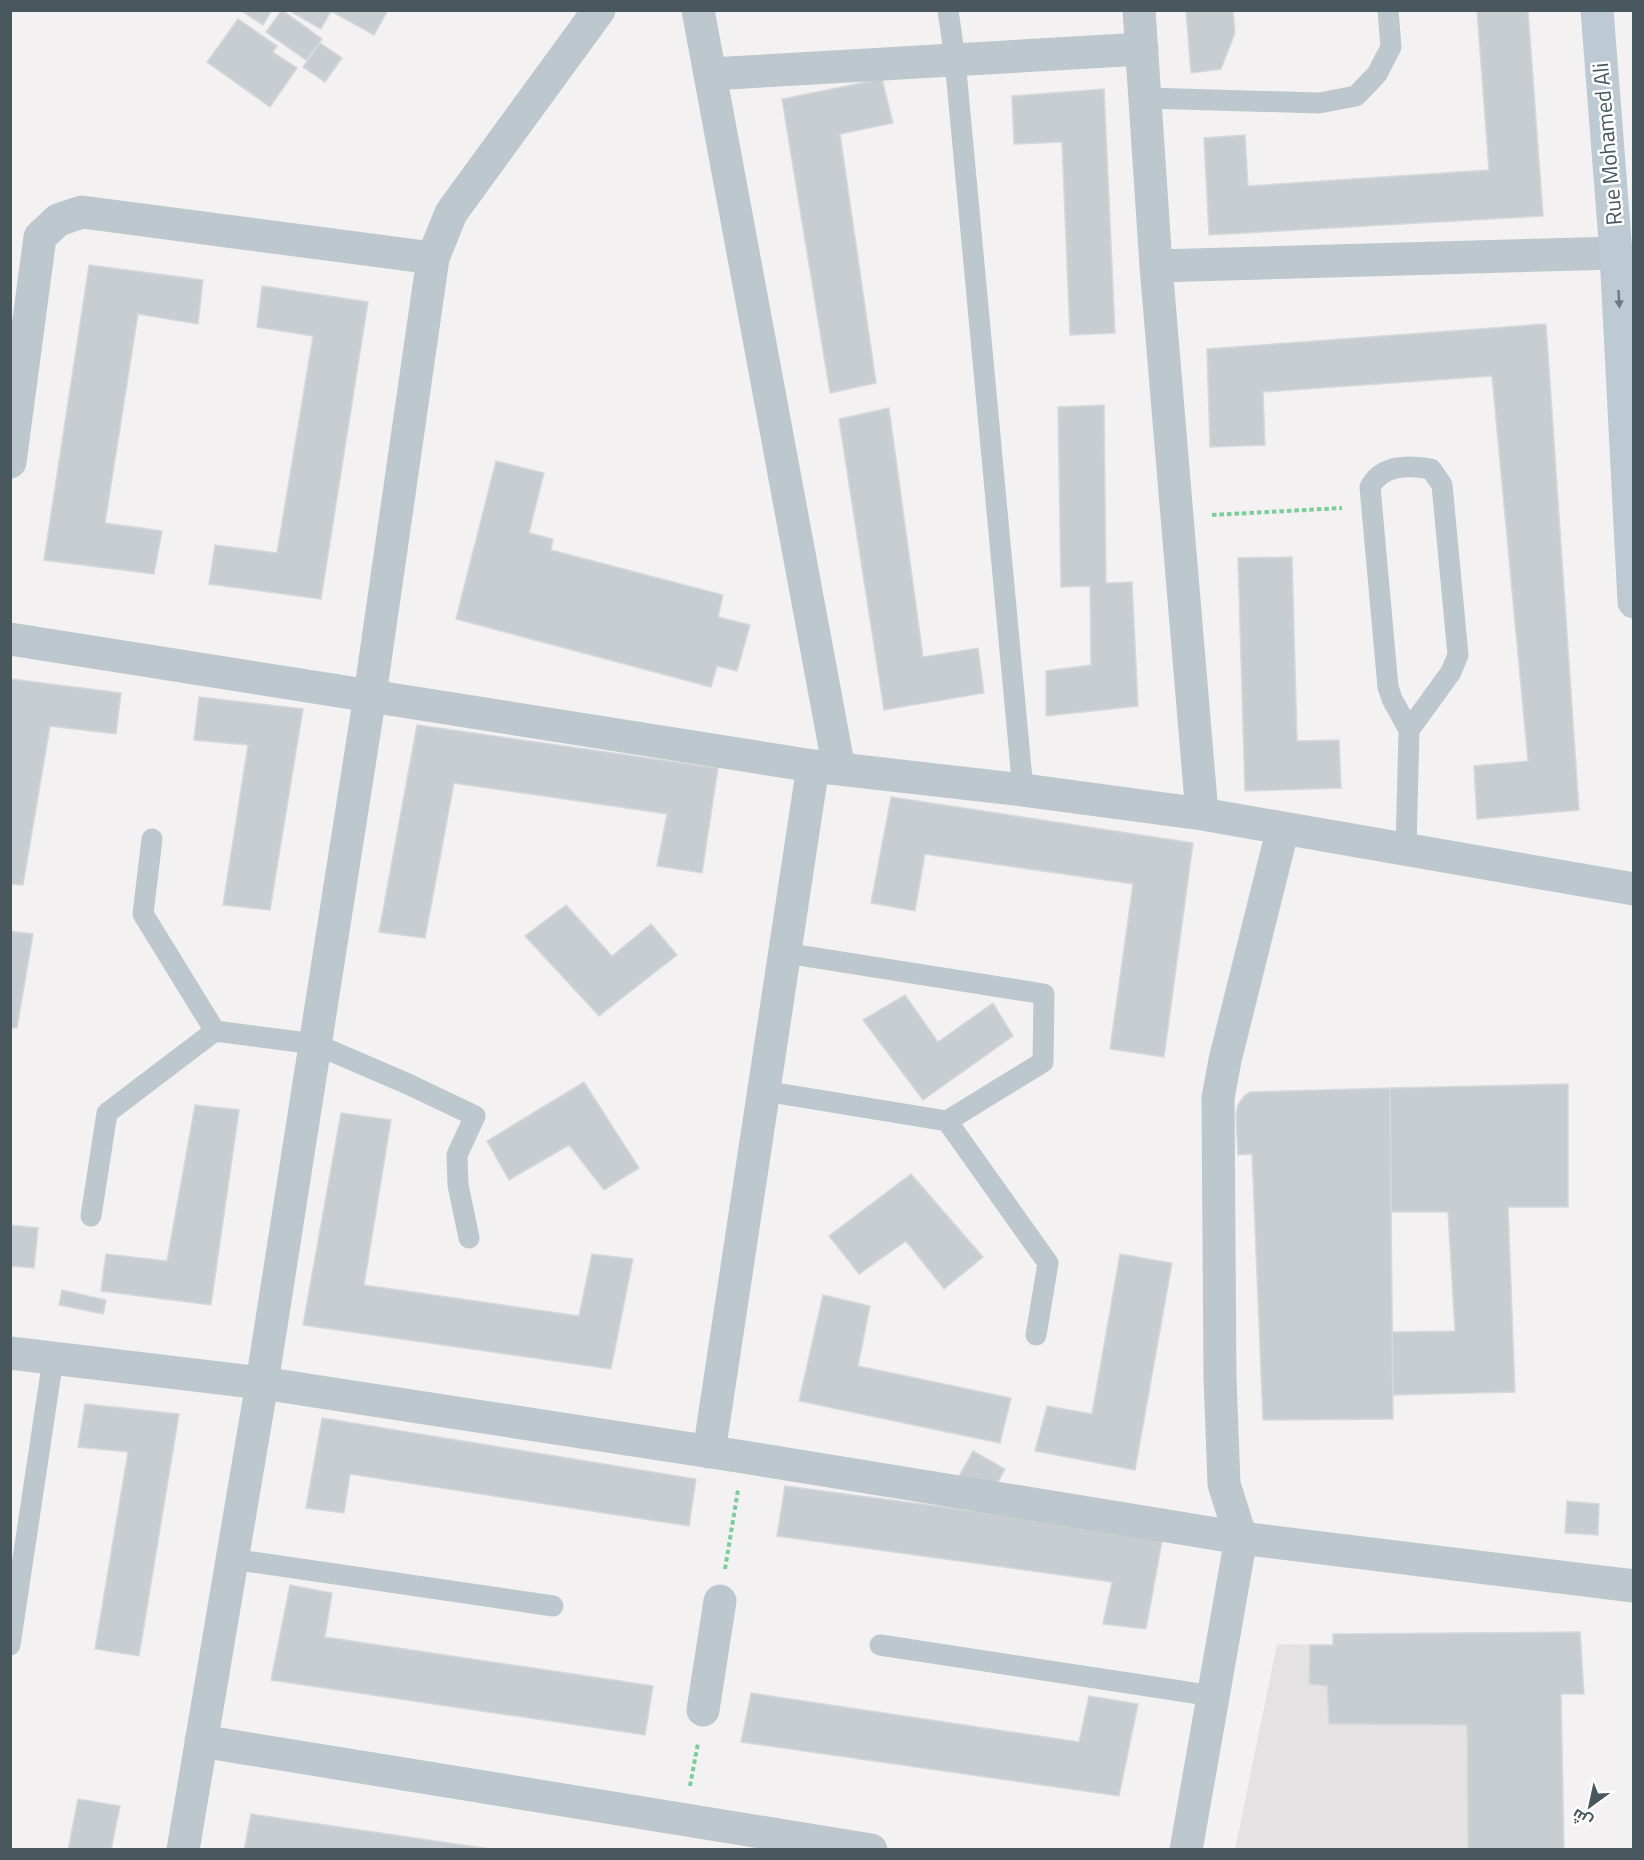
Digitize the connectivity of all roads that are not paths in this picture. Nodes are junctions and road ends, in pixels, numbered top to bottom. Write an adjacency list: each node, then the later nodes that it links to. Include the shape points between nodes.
1 (599, 10): 12 (street, via 451,213)
2 (698, 10): 9 (street)
3 (948, 10): 8 (lane)
4 (1139, 10): 7 (street)
5 (1388, 10): 10 (lane, via 1391,47 1377,74 1356,96 1319,103)
6 (1596, 10): 11 (street, Rue Mohamed Ali)
7 (1142, 48): 8 (street); 10 (street)
8 (955, 60): 9 (street); 20 (lane)
9 (711, 74): 19 (street)
10 (1146, 98): 13 (street)
11 (1616, 253): 13 (street); 15 (street, Rue Mohamed Ali, one-way to 15)
12 (434, 258): 14 (street, via 82,212 58,220 40,237); 17 (street)
13 (1156, 266): 21 (street)
14 (10, 462)
15 (1634, 602)
16 (10, 639): 17 (street)
17 (370, 694): 19 (street); 28 (street)
18 (1409, 730): 18 (lane, via 1388,687 1370,487 1376,477 1389,469 1416,466 1431,469 1442,485 1458,655 1451,672); 24 (lane)
19 (826, 767): 20 (street); 26 (street)
20 (1023, 790): 21 (street)
21 (1202, 814): 22 (street)
22 (1283, 828): 24 (street); 38 (street, via 1218,1098 1224,1484)
23 (152, 839): 27 (lane, via 143,914)
24 (1406, 849): 25 (street)
25 (1634, 889)
26 (785, 953): 29 (street); 30 (lane, via 1044,994 1043,1062)
27 (214, 1031): 28 (lane); 31 (lane, via 107,1113)
28 (315, 1044): 32 (lane, via 475,1116 457,1155 458,1185); 36 (street)
29 (764, 1091): 30 (lane); 37 (street)
30 (947, 1121): 33 (lane, via 1048,1263)
31 (91, 1216)
32 (469, 1238)
33 (1036, 1335)
34 (10, 1353): 35 (street)
35 (52, 1359): 36 (street); 43 (lane)
36 (262, 1383): 37 (street); 39 (street)
37 (709, 1452): 38 (street)
38 (1241, 1538): 40 (street); 45 (street)
39 (232, 1559): 42 (lane); 47 (street)
40 (1634, 1586)
41 (720, 1601): 46 (street)
42 (552, 1606)
43 (10, 1645)
44 (880, 1645): 45 (lane)
45 (1213, 1696): 50 (street)
46 (703, 1710)
47 (201, 1741): 48 (street); 49 (street)
48 (183, 1850)
49 (871, 1850)
50 (1186, 1850)

